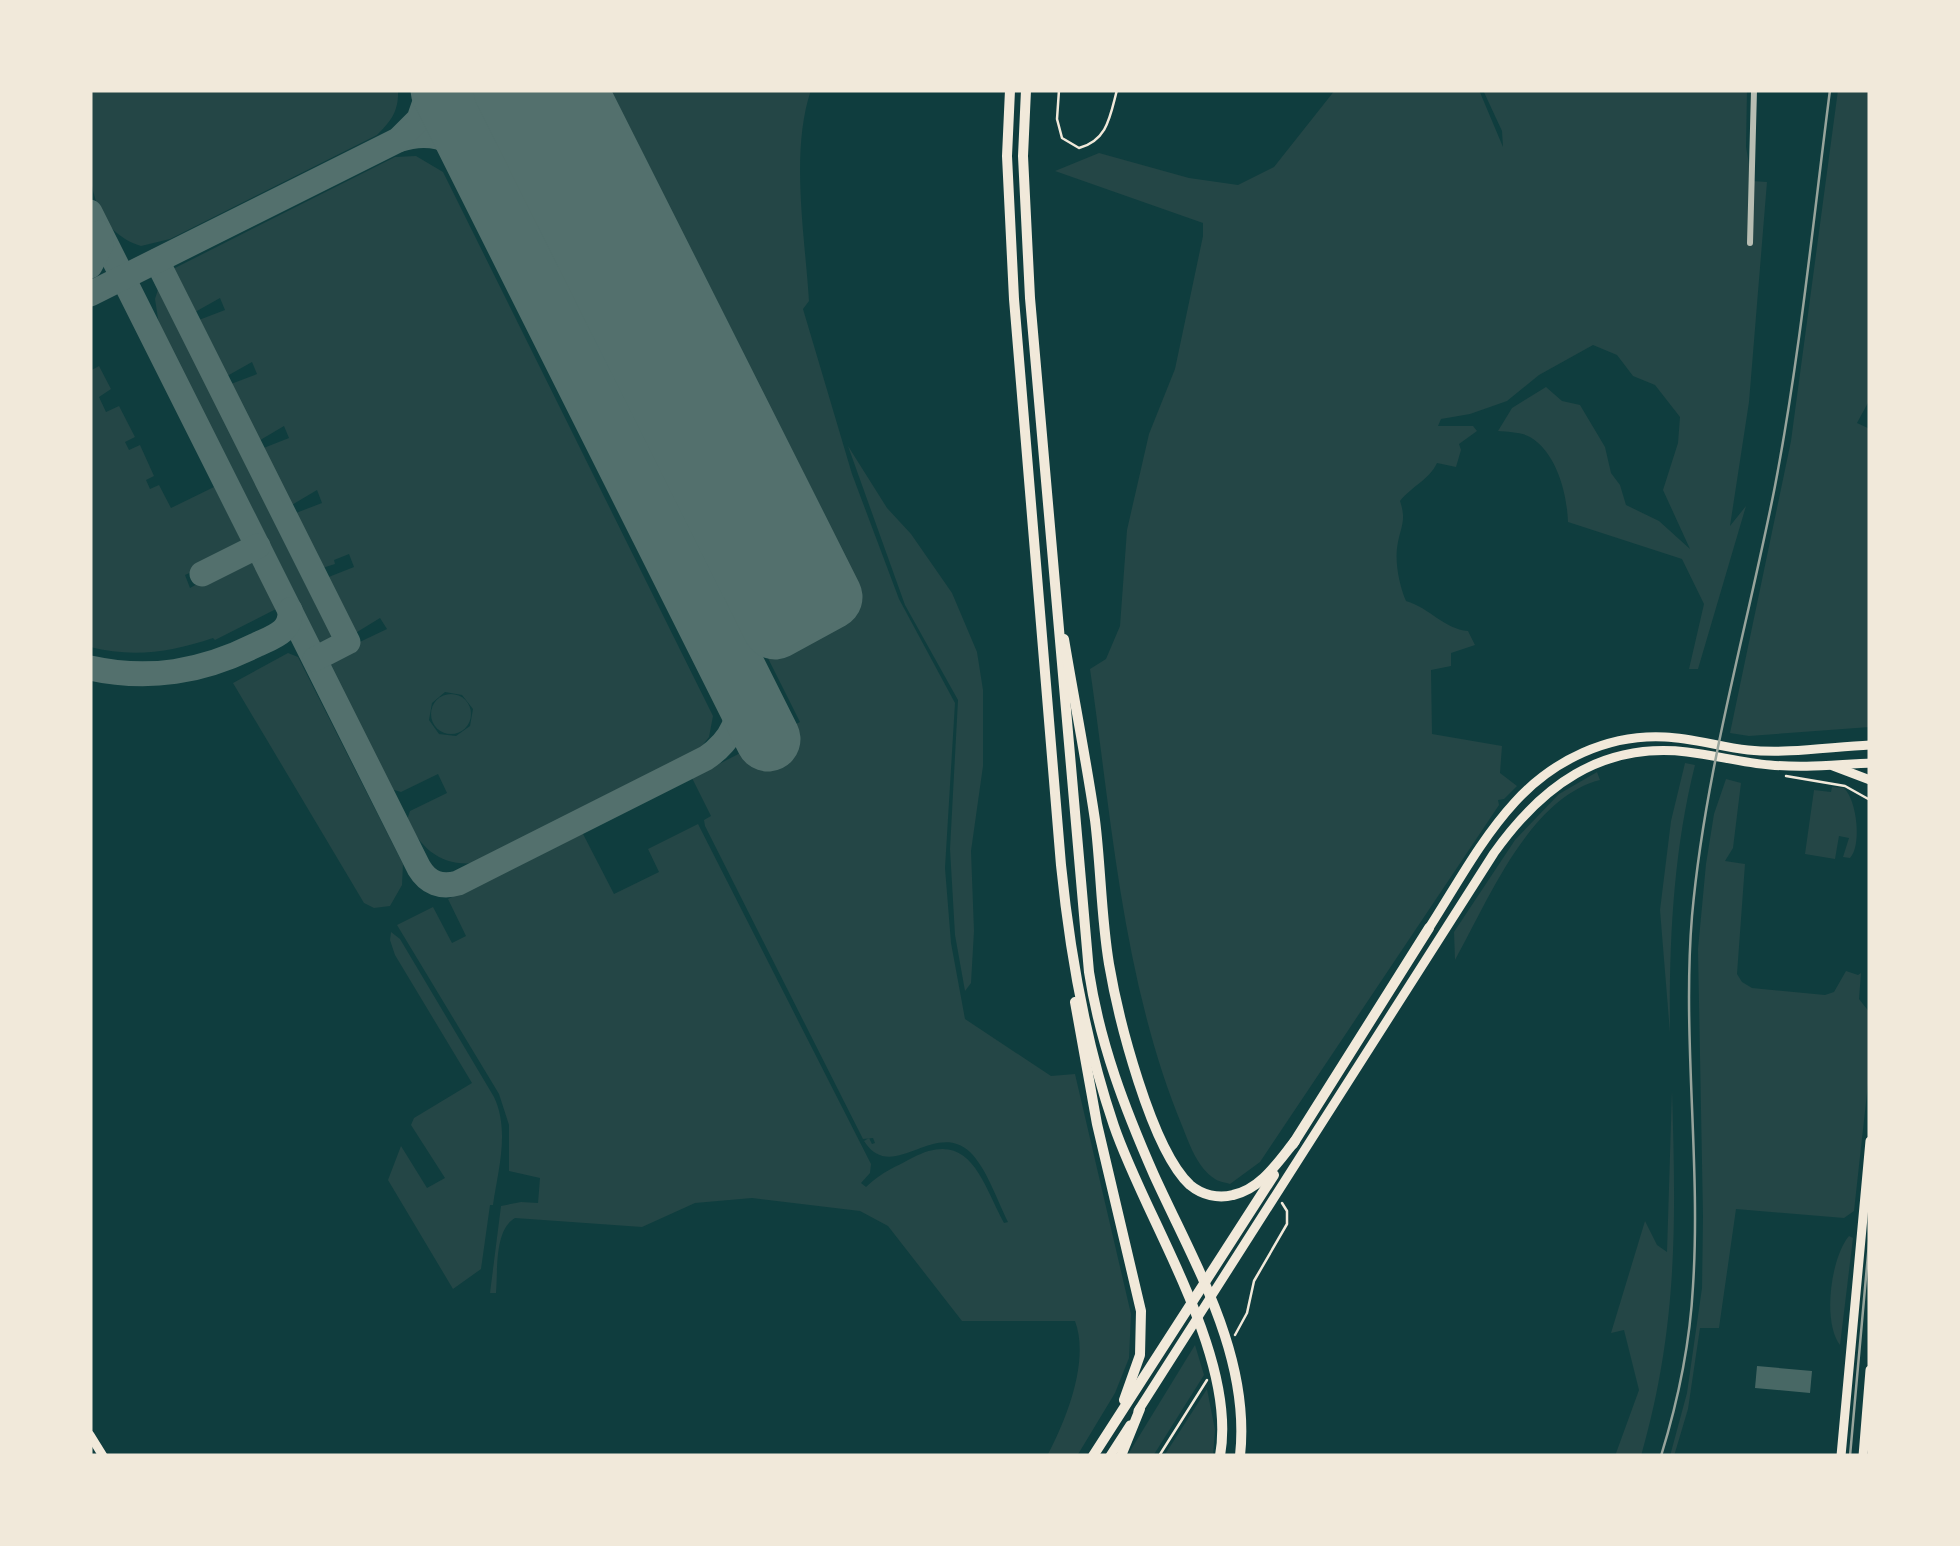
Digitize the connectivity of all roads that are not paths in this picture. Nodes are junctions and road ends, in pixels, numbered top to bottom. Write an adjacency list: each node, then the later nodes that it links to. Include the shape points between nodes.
1 (1010, 90): 11 (highway, via 1014,299)
2 (1026, 90): 5 (highway, via 1024,218)
3 (1754, 90): 4 (street)
4 (1750, 243)
5 (1052, 574): 12 (highway, via 1095,822 1114,990 1156,1126 1188,1183 1218,1197 1262,1180); 25 (highway, via 1088,972 1108,1059 1134,1129 1220,1322 1239,1396)
6 (1868, 744): 10 (main road, via 1762,750 1644,737 1578,755 1516,801)
7 (1870, 763): 8 (main road)
8 (1831, 765): 9 (main road); 16 (main road, via 1644,752 1599,762 1543,795 1494,854)
9 (1870, 780)
10 (1429, 928): 12 (highway)
11 (1072, 956): 17 (highway, via 1078,1033 1142,1322 1135,1373); 24 (highway, via 1099,1080 1211,1364 1222,1416)
12 (1295, 1141): 17 (highway)
13 (1870, 1141): 14 (main road)
14 (1866, 1224): 19 (main road)
15 (1870, 1370): 26 (main road)
16 (1140, 1409): 22 (main road); 23 (highway)
17 (1112, 1426): 21 (highway)
18 (90, 1435): 20 (main road)
19 (1841, 1452)
20 (103, 1456)
21 (1093, 1456)
22 (1110, 1456)
23 (1120, 1456)
24 (1220, 1456)
25 (1240, 1456)
26 (1863, 1456)

